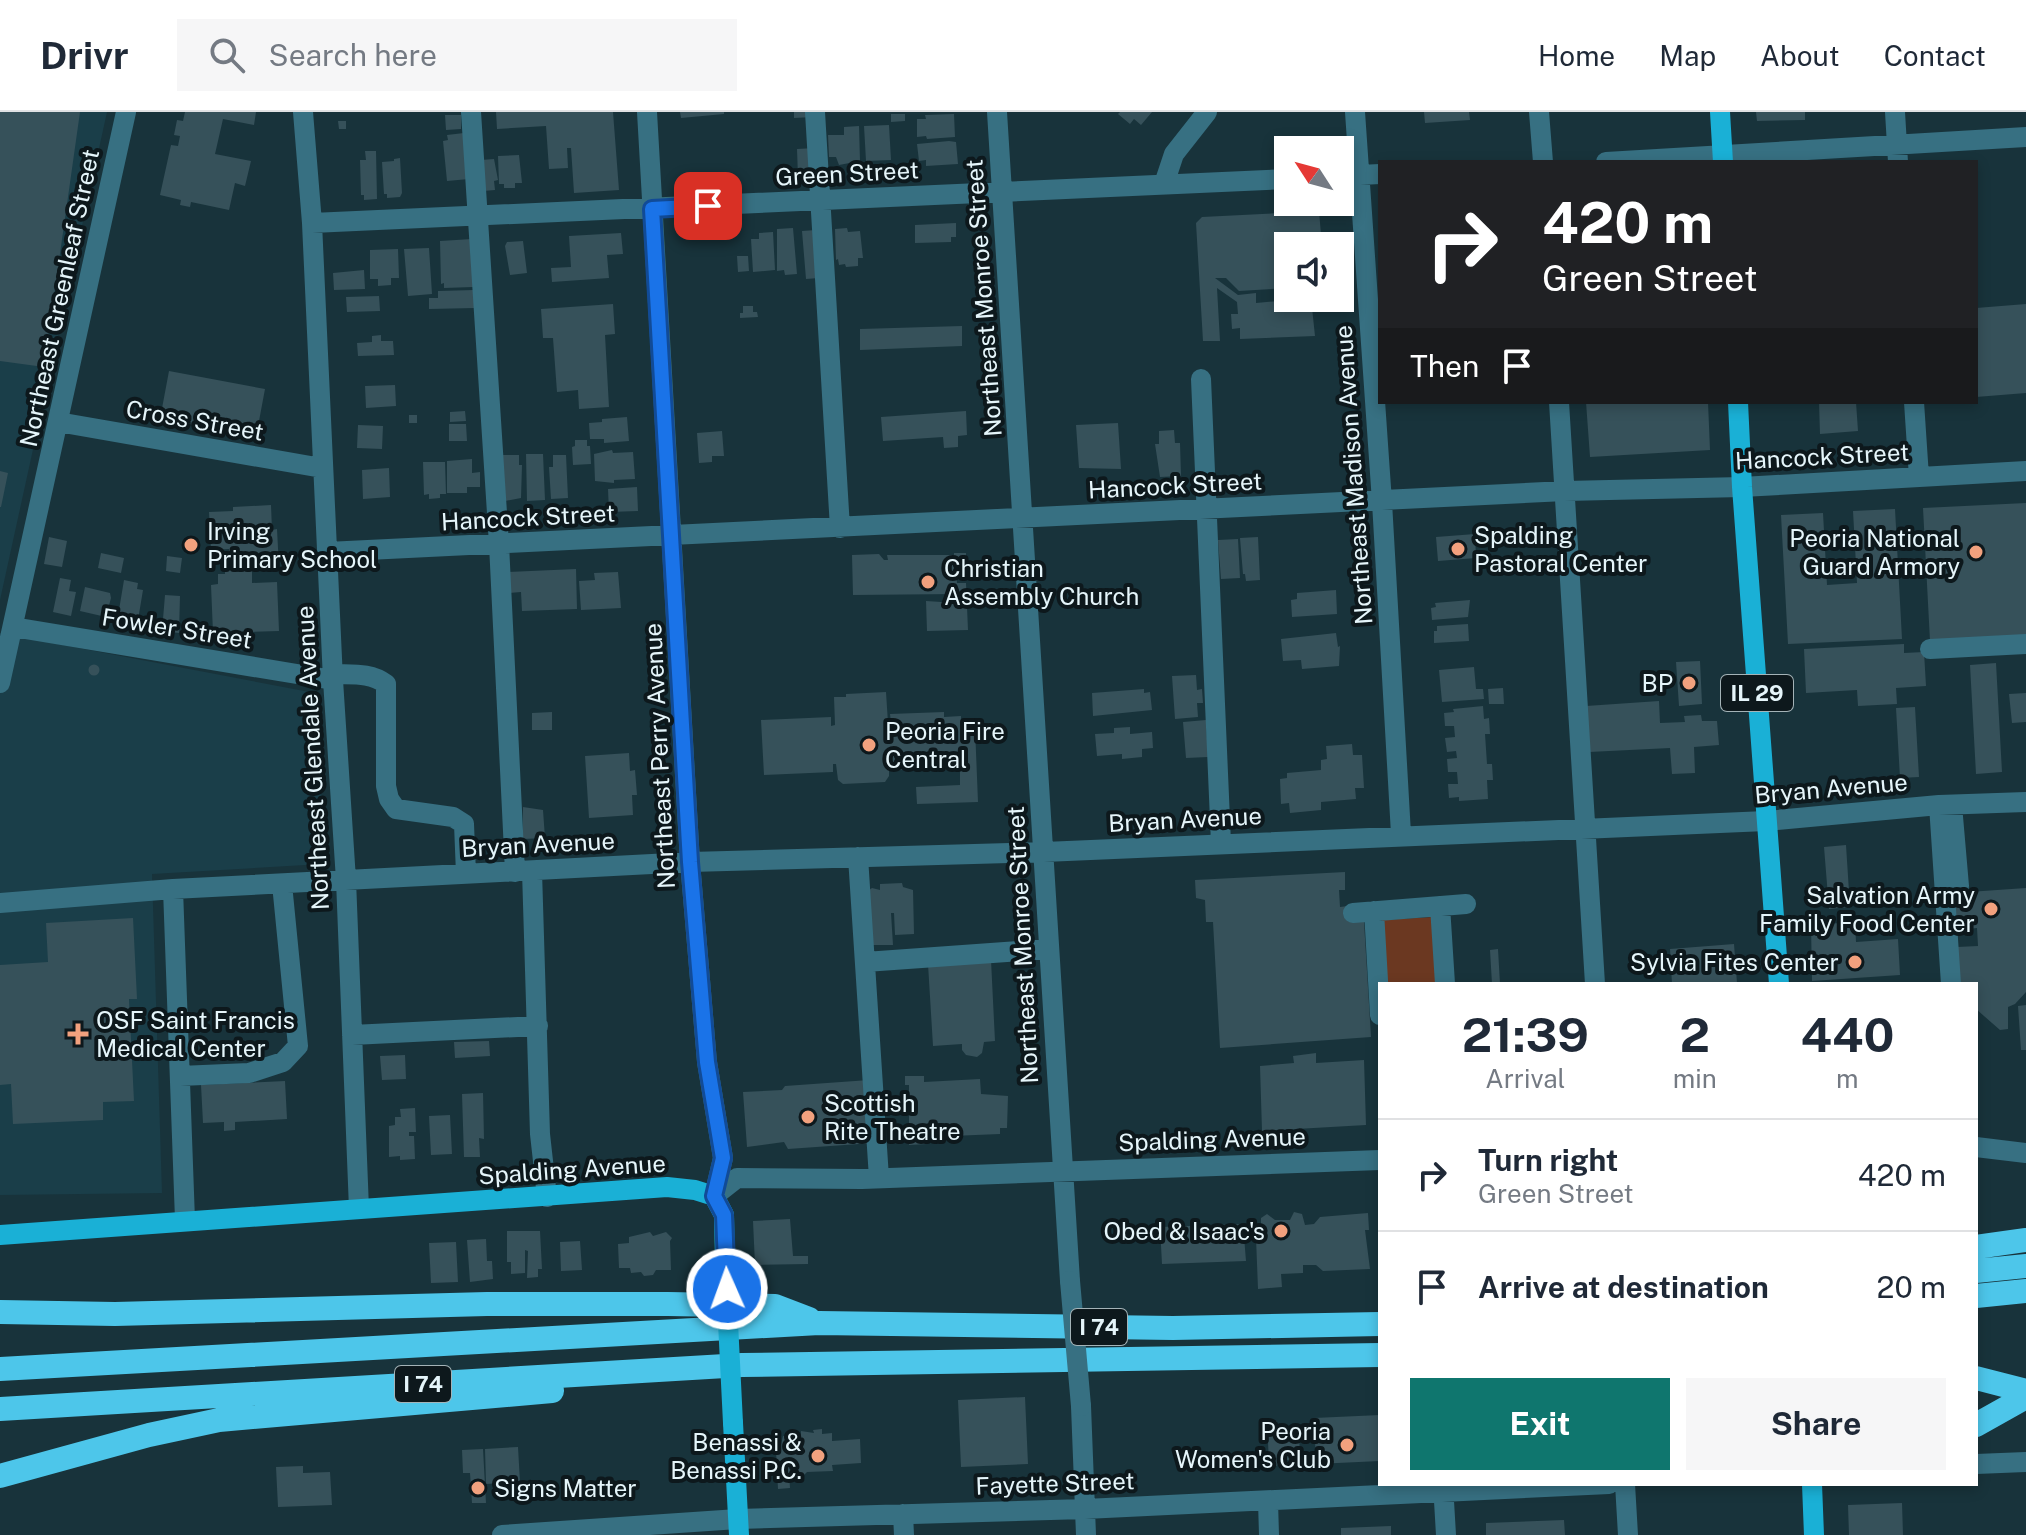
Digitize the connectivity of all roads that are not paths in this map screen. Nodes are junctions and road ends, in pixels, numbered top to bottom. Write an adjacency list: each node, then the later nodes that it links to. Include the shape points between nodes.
1 (126, 112): 29 (street, Northeast Greenleaf Street)
2 (303, 112): 24 (street, Northeast Glendale Avenue)
3 (471, 112): 23 (street)
4 (647, 112): 22 (street, Northeast Perry Avenue)
5 (815, 112): 21 (street)
6 (997, 112): 20 (street, Northeast Monroe Street)
7 (1207, 112): 19 (street, via 1174,154)
8 (1355, 112): 17 (street, Northeast Madison Avenue)
9 (1539, 112): 15 (street)
10 (1720, 112): 14 (main road)
11 (1895, 112): 13 (street)
12 (2026, 137): 13 (street)
13 (1898, 154): 14 (street)
14 (1723, 159): 16 (street)
15 (1543, 160)
16 (1684, 160)
17 (1360, 175): 35 (street, Northeast Madison Avenue)
18 (1274, 180): 19 (street, Green Street)
19 (1164, 184): 20 (street, Green Street)
20 (1002, 191): 21 (street, Green Street); 37 (street, Northeast Monroe Street)
21 (820, 200): 22 (street, Green Street); 38 (street)
22 (652, 209): 23 (street, Green Street); 39 (street, Northeast Perry Avenue)
23 (480, 216): 24 (street, Green Street); 40 (street)
24 (312, 223): 30 (street, Northeast Glendale Avenue)
25 (1201, 379): 36 (street)
26 (1559, 404): 34 (street)
27 (1738, 404): 33 (main road, IL 29)
28 (1914, 404): 32 (street)
29 (58, 422): 30 (street, Cross Street); 42 (street, Northeast Greenleaf Street)
30 (322, 468): 41 (street, Northeast Glendale Avenue)
31 (2026, 471): 32 (street, Hancock Street)
32 (1919, 477): 33 (street, Hancock Street)
33 (1742, 487): 34 (street, Hancock Street); 49 (main road, IL 29)
34 (1565, 491): 35 (street, Hancock Street); 50 (street)
35 (1382, 502): 36 (street, Hancock Street); 51 (street, Northeast Madison Avenue)
36 (1206, 510): 37 (street, Hancock Street); 52 (street)
37 (1023, 519): 38 (street, Hancock Street); 53 (street, Northeast Monroe Street)
38 (840, 528): 39 (street, Hancock Street)
39 (672, 536): 40 (street, Hancock Street); 55 (street, Northeast Perry Avenue)
40 (499, 544): 41 (street, Hancock Street); 56 (street)
41 (327, 552): 45 (street, Northeast Glendale Avenue)
42 (13, 627): 45 (street, Fowler Street); 46 (street, Northeast Greenleaf Street)
43 (2026, 644): 44 (street)
44 (1930, 649)
45 (333, 677): 57 (street, Fowler Street, via 368,675 386,684 389,799 396,809 453,817 464,824); 58 (street, Northeast Glendale Avenue)
46 (0, 683)
47 (2026, 802): 48 (street, Bryan Avenue)
48 (1946, 805): 49 (street, Bryan Avenue); 60 (street); 70 (street)
49 (1766, 821): 50 (street, Bryan Avenue); 69 (main road, IL 29)
50 (1586, 827): 51 (street, Bryan Avenue); 68 (street)
51 (1401, 834): 52 (street, Bryan Avenue)
52 (1221, 843): 53 (street, Bryan Avenue)
53 (1044, 852): 54 (street, Bryan Avenue); 65 (street, Northeast Monroe Street)
54 (858, 857): 55 (street, Bryan Avenue); 66 (street)
55 (690, 862): 56 (street, Bryan Avenue); 80 (street, Northeast Perry Avenue, via 707,1062 723,1158)
56 (524, 871): 57 (street, Bryan Avenue); 72 (street)
57 (466, 874): 58 (street, Bryan Avenue)
58 (346, 880): 59 (street, Bryan Avenue); 73 (street, Northeast Glendale Avenue)
59 (282, 884): 61 (street, Bryan Avenue); 74 (street, via 298,1046 283,1062 249,1073)
60 (1959, 886)
61 (173, 889): 62 (street, Bryan Avenue); 74 (street)
62 (0, 903)
63 (1466, 904): 64 (street)
64 (1440, 906): 67 (street); 71 (street, via 1364,912)
65 (1048, 949): 66 (street); 78 (street, Northeast Monroe Street)
66 (865, 962): 79 (street)
67 (1445, 982)
68 (1595, 982)
69 (1779, 982)
70 (1951, 982)
71 (1378, 1002)
72 (538, 1026): 73 (street); 81 (street)
73 (352, 1035): 82 (street, Northeast Glendale Avenue)
74 (180, 1076): 83 (street)
75 (1978, 1147): 76 (street)
76 (2026, 1153)
77 (1378, 1160): 78 (street, Spalding Avenue)
78 (1062, 1171): 79 (street, Spalding Avenue); 111 (street, Northeast Monroe Street, bridge)
79 (879, 1178): 80 (street, Spalding Avenue, via 737,1178)
80 (714, 1196): 81 (main road, Spalding Avenue, via 667,1187); 113 (main road, Northeast Perry Avenue, bridge, via 724,1215)
81 (547, 1197): 82 (main road, Spalding Avenue)
82 (359, 1209): 83 (main road, Spalding Avenue)
83 (185, 1220): 84 (main road, Spalding Avenue)
84 (0, 1235)
85 (2026, 1240): 86 (highway)
86 (1978, 1247)
87 (2026, 1266): 88 (highway)
88 (1978, 1271)
89 (2026, 1291): 90 (highway)
90 (1978, 1296)
91 (0, 1312): 92 (highway, via 654,1304 775,1306)
92 (819, 1323): 93 (highway, I 74, via 1173,1328); 96 (highway, I 74)
93 (1378, 1324)
94 (1378, 1355): 95 (highway, I 74)
95 (846, 1364): 99 (highway, I 74, via 742,1365); 105 (highway, via 245,1416 149,1435)
96 (0, 1369)
97 (1978, 1379): 98 (highway)
98 (2020, 1398): 102 (highway)
99 (180, 1399): 100 (highway, I 74); 101 (highway)
100 (0, 1409)
101 (0, 1415)
102 (1978, 1424)
103 (2026, 1462): 104 (street)
104 (1978, 1464)
105 (0, 1476)
106 (1526, 1486): 109 (street, Fayette Street)
107 (1625, 1486): 119 (street)
108 (1812, 1486): 120 (main road)
109 (1443, 1488): 110 (street, Fayette Street); 118 (street)
110 (1268, 1501): 111 (street, Fayette Street); 117 (street)
111 (1085, 1509): 112 (street, Fayette Street); 116 (street, Northeast Monroe Street)
112 (903, 1525): 113 (street, Fayette Street)
113 (738, 1527): 114 (street, Fayette Street)
114 (565, 1533): 115 (street, Fayette Street)
115 (502, 1535)
116 (1086, 1535)
117 (1269, 1535)
118 (1446, 1535)
119 (1628, 1535)
120 (1814, 1535)

